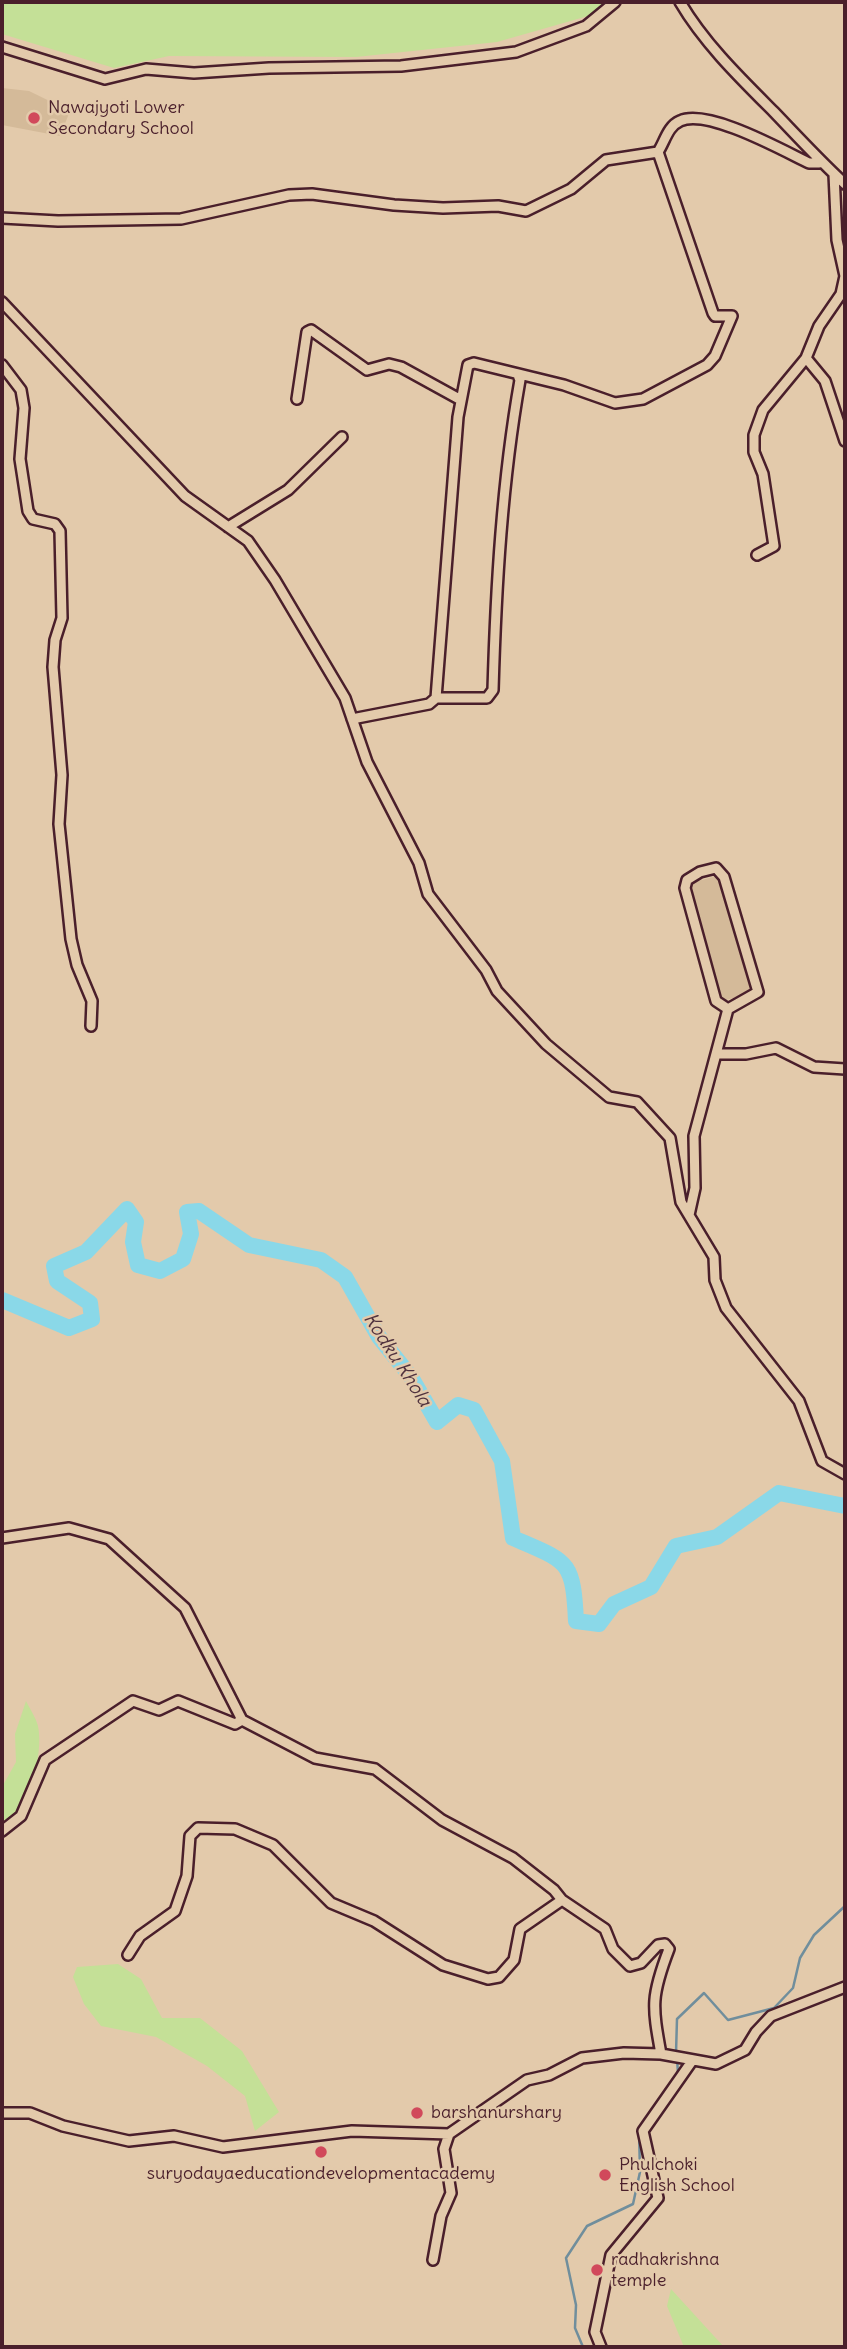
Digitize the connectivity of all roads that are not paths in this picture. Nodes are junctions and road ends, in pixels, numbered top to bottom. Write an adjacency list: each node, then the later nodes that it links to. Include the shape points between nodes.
1 (615, 2): 3 (street, via 586,26 516,52 401,66 194,73 146,69 105,79)
2 (680, 2): 5 (street, via 694,26)
3 (2, 47)
4 (658, 152): 5 (street, via 671,128 681,120 701,117 809,163); 8 (street, via 606,159 571,190 526,211 498,206 413,207 312,194 181,219); 12 (street, via 713,313 732,316 715,356 707,365 643,400 615,403 564,384)
5 (819, 163): 6 (street)
6 (834, 174): 7 (street); 10 (street, via 837,240 845,276 841,294 819,326)
7 (845, 184)
8 (2, 218)
9 (2, 302): 17 (street, via 185,496)
10 (806, 358): 16 (street, via 825,381); 18 (street, via 763,410 754,435 774,546)
11 (2, 365): 22 (street, via 21,390 20,459 28,511 33,519 55,524 60,533 62,618 53,667 62,775 59,824 71,939 92,1001)
12 (518, 375): 14 (street, via 468,365); 19 (street, via 498,556 494,690 486,698)
13 (297, 398): 14 (street, via 307,332 311,330 367,370 389,364 401,367)
14 (460, 401): 19 (street)
15 (342, 437): 17 (street, via 288,490)
16 (845, 441)
17 (228, 527): 20 (street, via 248,541 275,580 345,698)
18 (757, 555)
19 (436, 698): 20 (street, via 429,704)
20 (352, 719): 25 (street, via 367,762 419,863 428,894 498,991 546,1044 609,1097 637,1102 670,1138 681,1202)
21 (728, 1009): 21 (street, via 716,1001 685,888 687,880 716,868 724,877 758,992); 23 (street)
22 (92, 1026)
23 (717, 1054): 24 (street, via 776,1048 814,1067); 25 (street, via 694,1136 695,1188)
24 (845, 1069)
25 (689, 1215): 26 (street, via 714,1257 715,1280 726,1308 799,1401 822,1461)
26 (845, 1474)
27 (2, 1538): 28 (street, via 69,1528 109,1539 185,1608)
28 (242, 1720): 29 (street, via 235,1724 178,1701 159,1710 133,1701 45,1760 21,1816); 30 (street, via 315,1758 375,1769 442,1820 513,1858)
29 (2, 1831)
30 (562, 1900): 31 (street, via 520,1929 514,1960 499,1978 488,1979 443,1965 374,1921 331,1903 273,1845 235,1829 198,1828 190,1836 187,1876 176,1912 141,1936); 33 (street, via 605,1929 613,1949 630,1966 665,1944 668,1949 653,1989)
31 (128, 1955)
32 (845, 1987): 34 (street, via 771,2015 746,2050 716,2064)
33 (662, 2054): 34 (street); 36 (street, via 582,2058 549,2075 527,2080)
34 (689, 2061): 38 (street, via 643,2131 658,2198 611,2255 595,2332)
35 (2, 2113): 36 (street, via 30,2113 63,2126 129,2141 174,2136 223,2147 352,2132)
36 (449, 2133): 37 (street, via 444,2148 450,2193)
37 (433, 2260)
38 (601, 2347)

